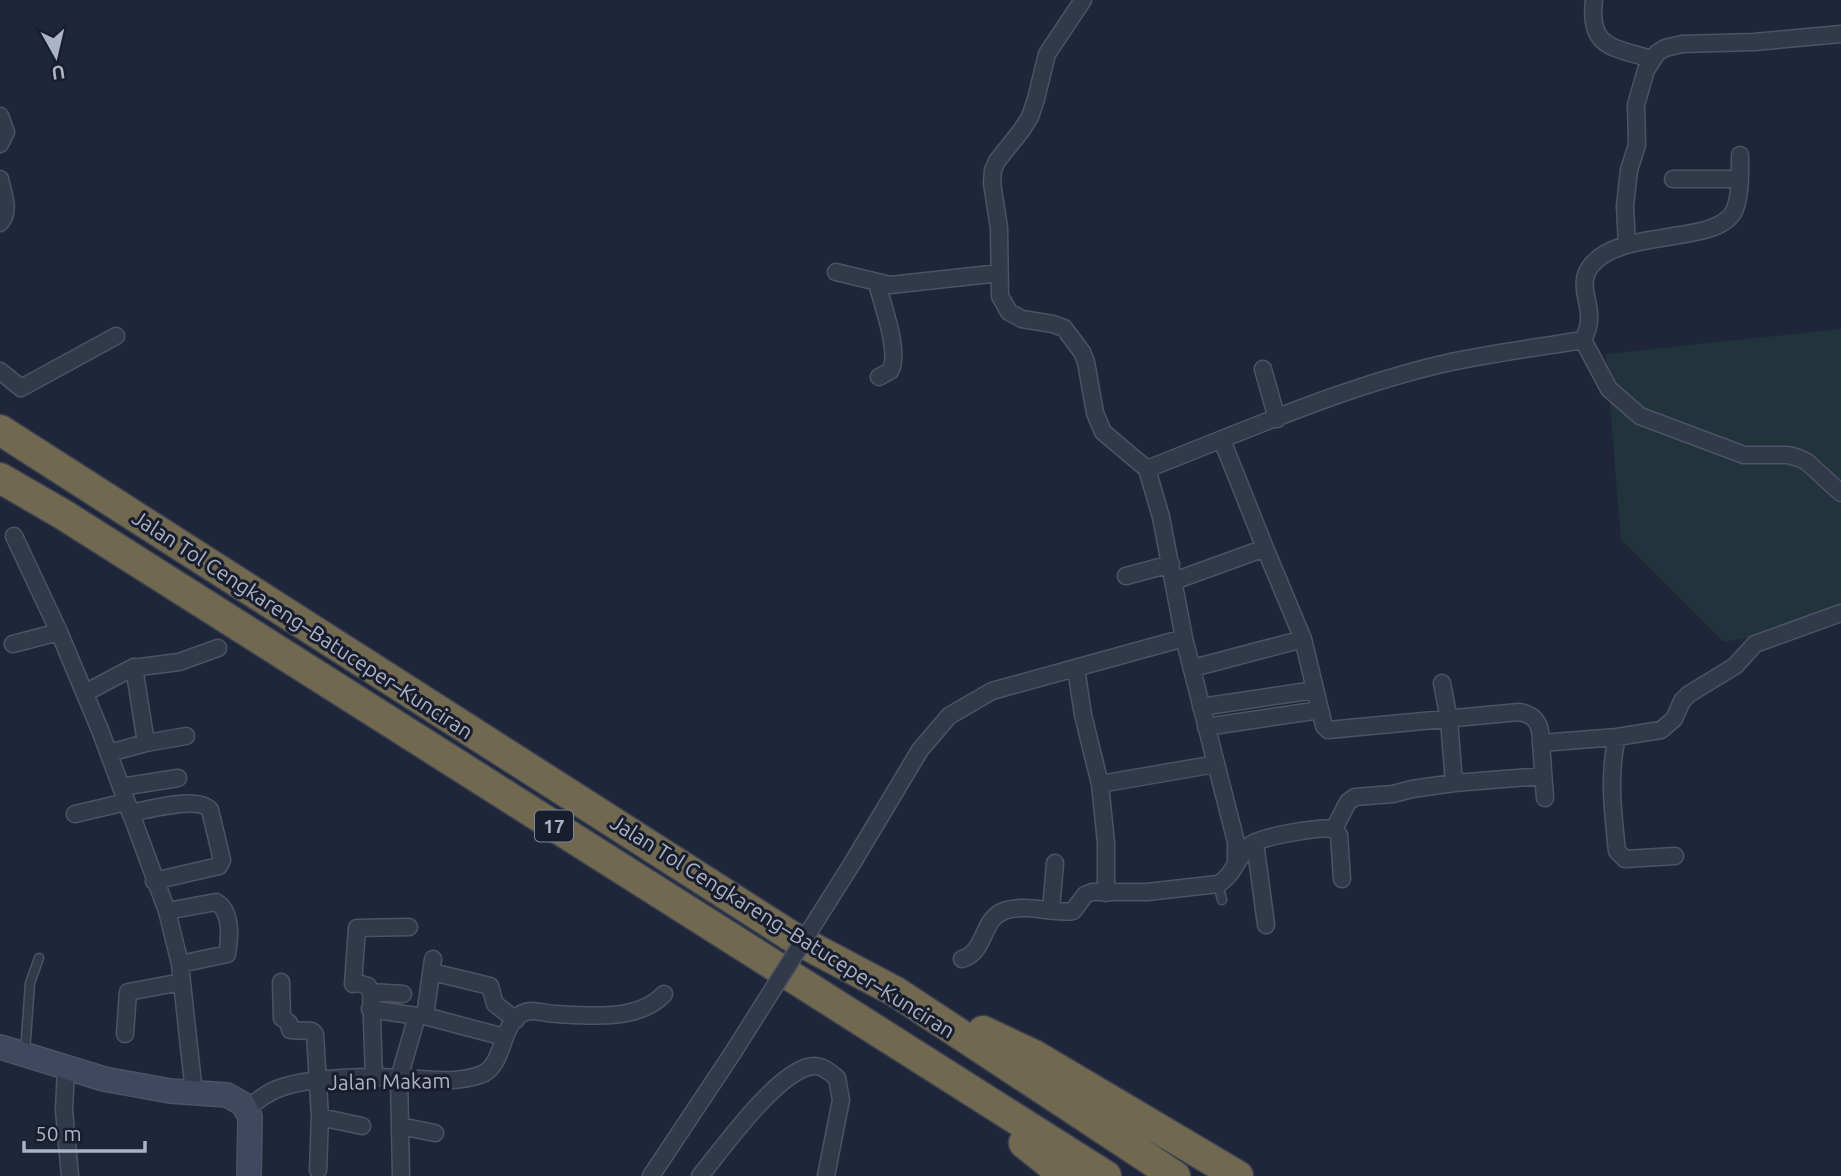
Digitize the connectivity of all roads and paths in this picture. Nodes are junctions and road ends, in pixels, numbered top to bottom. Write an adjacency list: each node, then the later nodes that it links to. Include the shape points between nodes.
1 (1083, 0): 14 (street, via 1047,54 1030,117 993,170)
2 (1594, 0): 4 (street, via 1594,28 1604,43)
3 (1841, 34): 4 (street, via 1682,44 1665,48)
4 (1651, 59): 12 (street, via 1636,105 1637,145 1625,206)
5 (0, 116): 6 (street, via 6,132)
6 (0, 145)
7 (1740, 155): 10 (street)
8 (0, 179): 11 (street, via 6,215)
9 (1673, 179): 10 (street)
10 (1740, 179): 12 (street, via 1735,208 1718,226)
11 (0, 223)
12 (1627, 245): 17 (street, via 1596,260 1585,274 1589,324)
13 (836, 272): 15 (street)
14 (1000, 273): 15 (street); 24 (street, via 1000,296 1009,312 1064,328 1072,338 1086,362 1103,432)
15 (877, 283): 20 (street, via 894,360 890,371)
16 (116, 336): 19 (street, via 21,388)
17 (1583, 340): 21 (street, via 1451,362); 26 (street, via 1609,389 1640,416 1744,455 1799,458)
18 (1263, 369): 21 (street)
19 (0, 371)
20 (879, 377)
21 (1278, 419): 23 (street)
22 (0, 430): 78 (highway, Jalan Tol Cengkareng–Batuceper–Kunciran / 17, via 794,938)
23 (1222, 440): 24 (street); 28 (street)
24 (1147, 469): 29 (street)
25 (0, 478): 87 (highway, Jalan Tol Cengkareng–Batuceper–Kunciran / 17)
26 (1841, 493)
27 (14, 536): 33 (street)
28 (1265, 548): 31 (street); 35 (street)
29 (1171, 564): 30 (street); 31 (street)
30 (1126, 576)
31 (1174, 581): 34 (street)
32 (1841, 613): 49 (street, via 1763,639 1735,666 1689,694 1661,730)
33 (59, 632): 36 (street); 43 (street)
34 (1184, 638): 39 (street); 40 (street)
35 (1303, 639): 40 (street); 42 (street)
36 (13, 644)
37 (218, 648): 38 (street, via 179,662)
38 (134, 667): 43 (street); 50 (street)
39 (1076, 668): 57 (street); 102 (street, bridge, via 992,691 949,716 920,750)
40 (1193, 668): 44 (street)
41 (1442, 683): 46 (street)
42 (1315, 690): 44 (street); 45 (street)
43 (85, 694): 52 (street)
44 (1201, 707): 47 (street)
45 (1320, 710): 46 (street, via 1328,730); 47 (street)
46 (1449, 720): 51 (street, via 1528,714 1540,726); 56 (street)
47 (1206, 727): 53 (street)
48 (186, 736): 50 (street)
49 (1617, 737): 51 (street); 63 (street, via 1611,762 1617,851 1625,859)
50 (146, 743): 52 (street)
51 (1541, 743): 54 (street)
52 (109, 753): 59 (street)
53 (1216, 764): 57 (street); 65 (street, via 1236,842)
54 (1542, 776): 56 (street); 58 (street)
55 (178, 778): 59 (street)
56 (1454, 783): 61 (street, via 1355,797)
57 (1100, 784): 68 (street)
58 (1545, 798)
59 (125, 801): 60 (street); 67 (street); 67 (street, via 194,802 210,810 222,860 219,866)
60 (75, 814)
61 (1334, 829): 62 (street); 66 (street, via 1339,835)
62 (1255, 842): 65 (street); 71 (street)
63 (1675, 856)
64 (1055, 863): 70 (street)
65 (1236, 863): 68 (street, via 1220,892)
66 (1342, 879)
67 (154, 881): 69 (street)
68 (1106, 893): 70 (street, via 1085,895 1073,911)
69 (167, 911): 75 (street); 75 (street, via 216,902 228,921 227,954)
70 (1051, 911): 74 (street, via 1026,908 995,916 977,950)
71 (1266, 925)
72 (409, 927): 81 (street, via 357,928 353,984 368,986)
73 (39, 958): 86 (lane, via 30,983)
74 (962, 959)
75 (180, 964): 76 (street)
76 (182, 982): 83 (street, via 128,992); 92 (street)
77 (281, 982): 91 (street, via 282,1018 289,1023 289,1030 315,1034)
78 (896, 992): 107 (highway, Jalan Tol Cengkareng–Batuceper–Kunciran / 17); 108 (highway, via 1034,1055)
79 (403, 994): 81 (street)
80 (664, 994): 82 (street, via 643,1010 627,1013 531,1011)
81 (370, 1000): 89 (street, via 416,1016); 90 (street)
82 (516, 1020): 84 (street, Jalan Makam); 84 (street, via 495,1004 490,986 433,965 425,1016)
83 (125, 1034)
84 (504, 1037): 89 (street, Jalan Makam, via 497,1061 479,1076 437,1082)
85 (0, 1048): 86 (main road)
86 (25, 1055): 88 (main road)
87 (920, 1059): 105 (highway); 106 (highway, Jalan Tol Cengkareng–Batuceper–Kunciran / 17)
88 (66, 1068): 92 (main road); 99 (street, via 64,1110)
89 (399, 1077): 90 (street, Jalan Makam); 96 (street)
90 (374, 1078): 91 (street, Jalan Makam)
91 (319, 1081): 93 (street, Jalan Makam, via 282,1087); 94 (street)
92 (194, 1093): 93 (main road, via 227,1095)
93 (247, 1109): 100 (main road)
94 (320, 1117): 95 (street); 98 (street)
95 (362, 1126)
96 (400, 1126): 97 (street); 101 (street)
97 (435, 1133)
98 (318, 1170)
99 (70, 1176)
100 (249, 1176)
101 (401, 1176)
102 (651, 1176)
103 (700, 1176): 104 (street, via 764,1099 794,1073 810,1066 823,1067 837,1078 841,1100)
104 (826, 1176)
105 (1065, 1176)
106 (1106, 1176)
107 (1175, 1176)
108 (1238, 1176)

